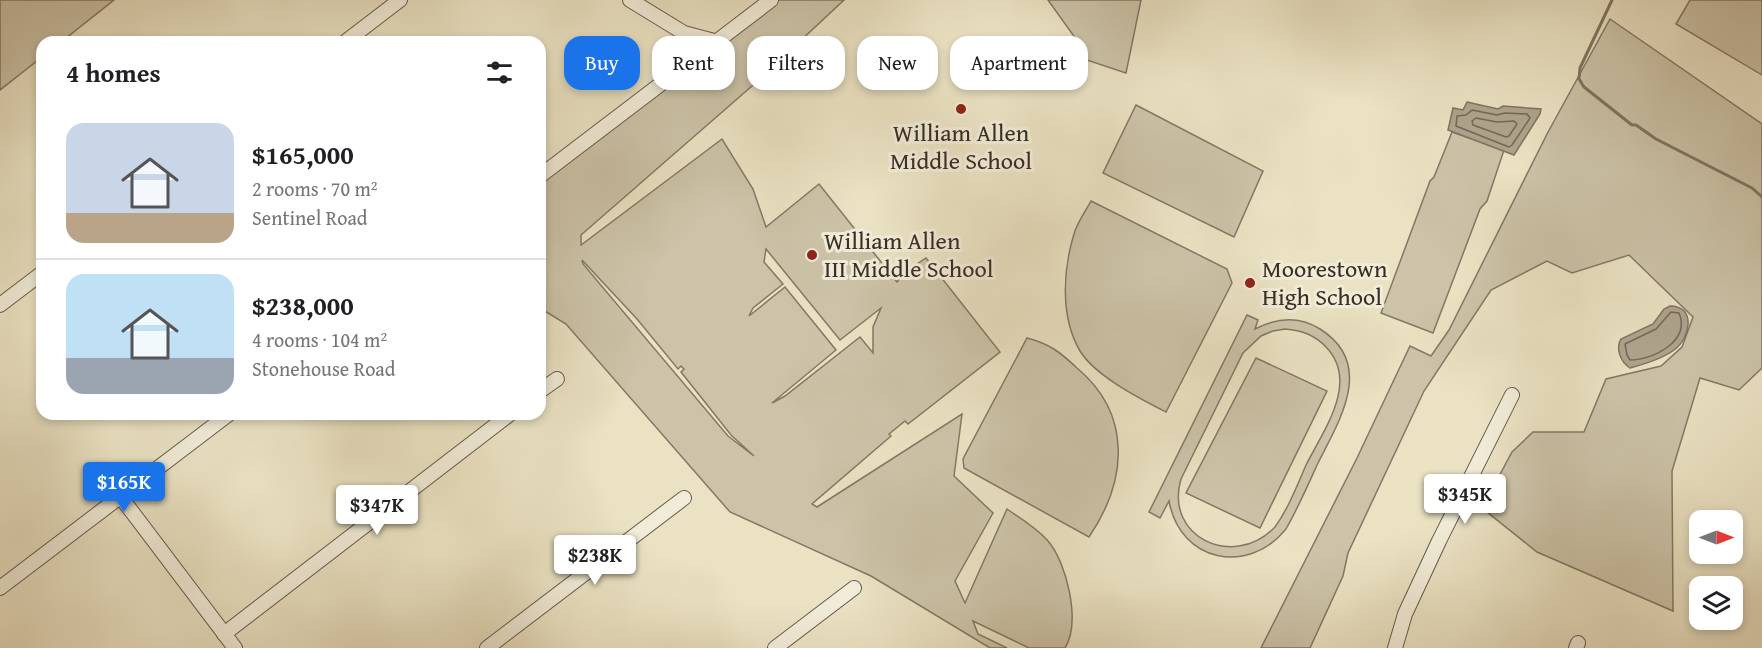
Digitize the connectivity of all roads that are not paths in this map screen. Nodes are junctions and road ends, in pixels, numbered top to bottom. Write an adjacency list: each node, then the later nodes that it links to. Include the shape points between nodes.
1 (400, 0): 4 (street)
2 (630, 0): 5 (street)
3 (771, 0): 6 (street)
4 (353, 36)
5 (695, 36)
6 (725, 36)
7 (654, 90): 8 (street)
8 (546, 171)
9 (36, 277): 10 (street)
10 (0, 304)
11 (556, 379): 12 (street)
12 (546, 386)
13 (1512, 395): 24 (street, via 1444,531)
14 (221, 420): 16 (street)
15 (502, 420): 20 (street)
16 (120, 496): 18 (street); 20 (street)
17 (684, 498): 22 (street)
18 (0, 588)
19 (854, 588): 23 (street)
20 (224, 634): 21 (street)
21 (235, 648)
22 (487, 648)
23 (775, 648)
24 (1395, 648)

